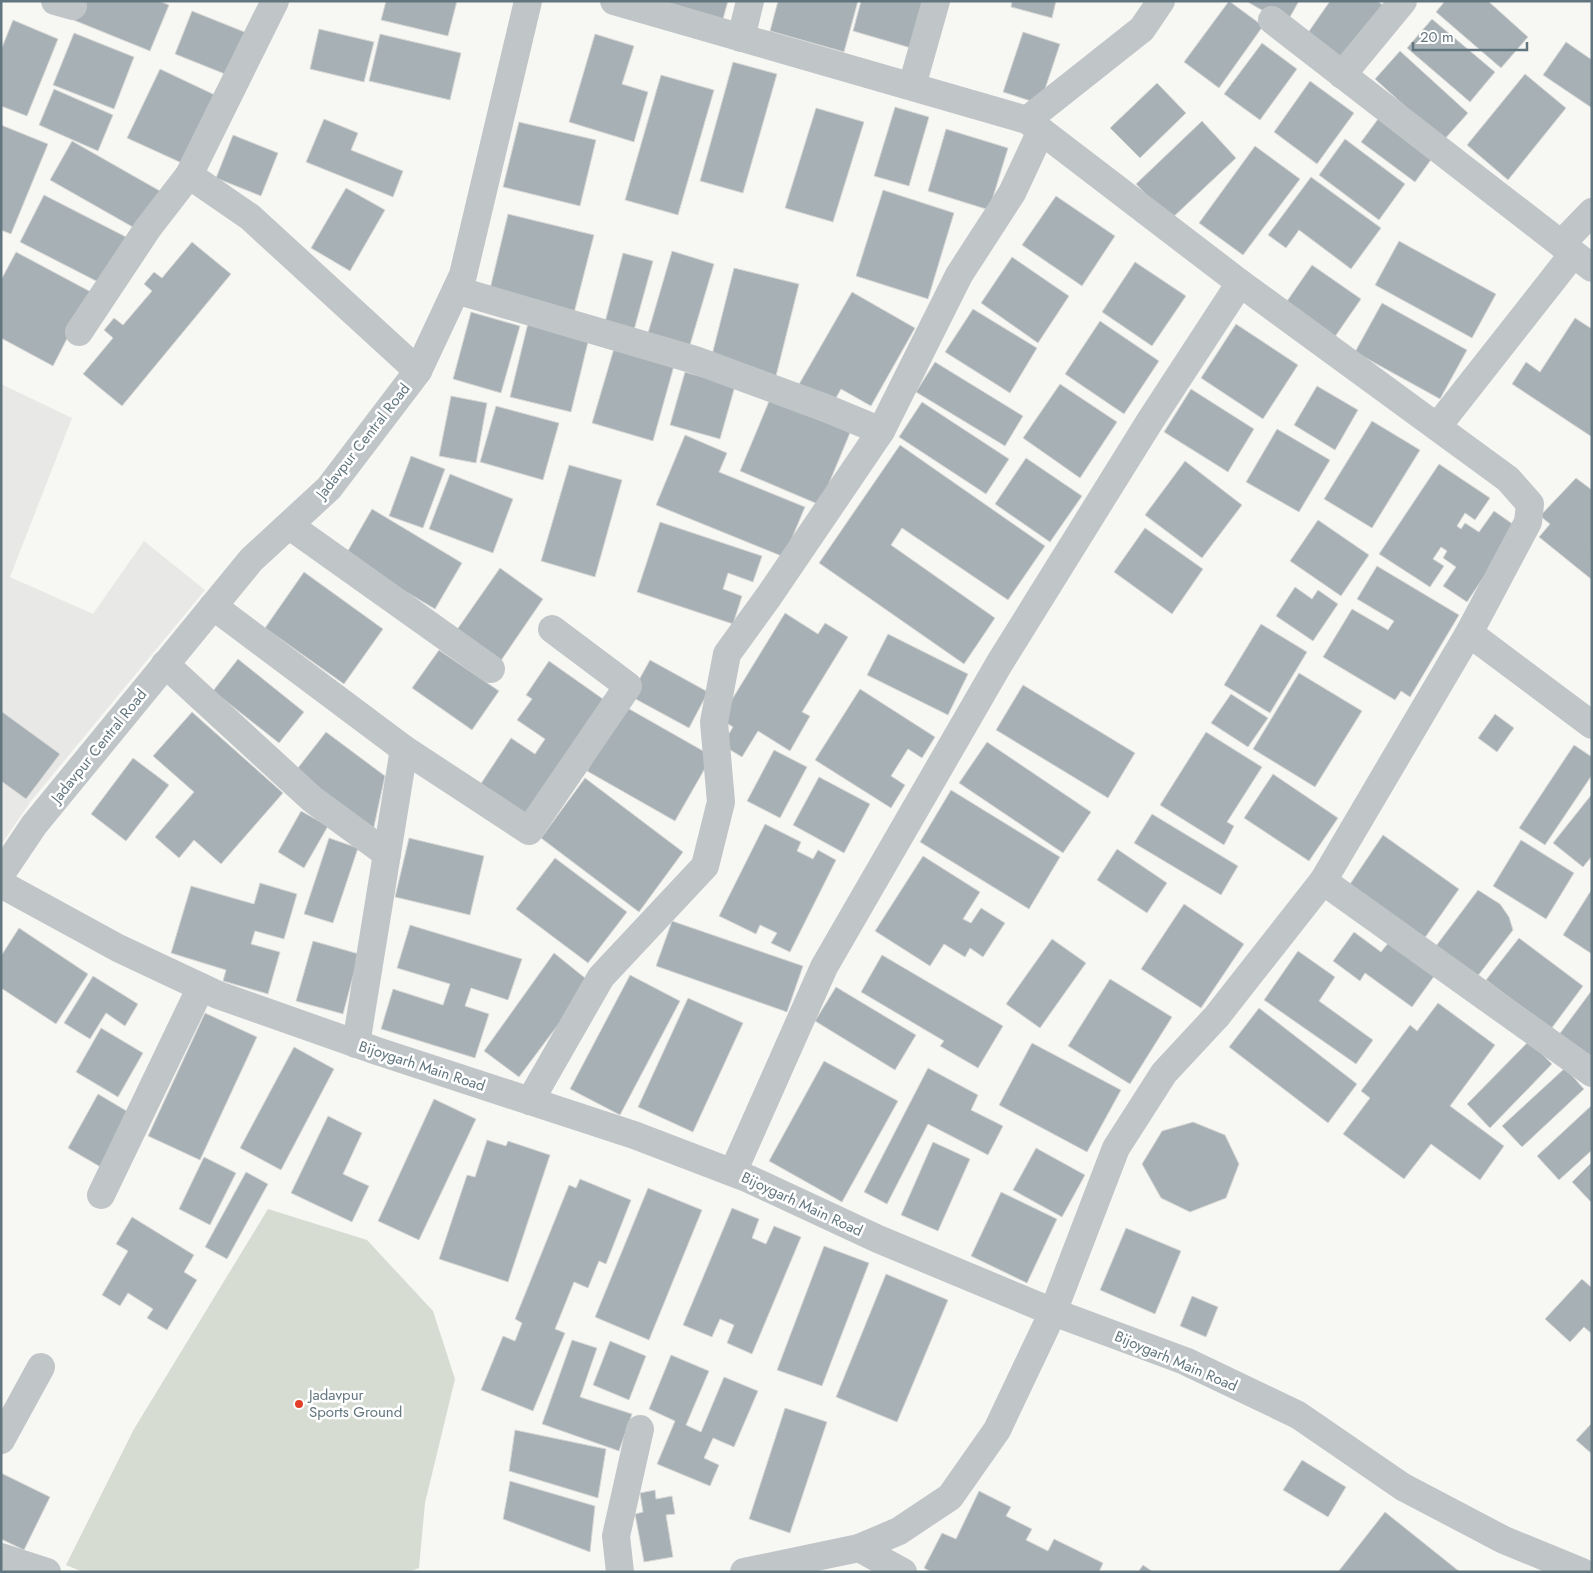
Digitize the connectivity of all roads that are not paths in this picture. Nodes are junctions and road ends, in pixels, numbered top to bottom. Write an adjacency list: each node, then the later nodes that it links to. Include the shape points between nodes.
1 (275, 1): 13 (street)
2 (528, 1): 17 (street, Jadavpur Central Road, via 463,275)
3 (614, 1): 9 (street)
4 (750, 1): 9 (street)
5 (936, 1): 11 (street)
6 (1161, 1): 12 (street, via 1142,28)
7 (1403, 1): 10 (street)
8 (1272, 20): 10 (street)
9 (741, 38): 11 (street)
10 (1342, 75): 15 (street)
11 (912, 86): 12 (street)
12 (1034, 125): 16 (street); 21 (street, via 1012,193 958,275)
13 (189, 175): 18 (street, via 148,228); 19 (street, via 250,217)
14 (1592, 212): 15 (street)
15 (1575, 255): 20 (street)
16 (1240, 283): 20 (street); 38 (street, via 999,664 824,967)
17 (456, 290): 19 (street, Jadavpur Central Road); 21 (street, via 695,360)
18 (79, 332)
19 (418, 371): 22 (street, Jadavpur Central Road, via 329,488)
20 (1437, 427): 25 (street, via 1508,479 1530,504 1528,522)
21 (881, 431): 37 (street, via 728,654 714,722 720,802 705,866 601,977)
22 (290, 526): 23 (street, Jadavpur Central Road, via 251,560); 27 (street)
23 (213, 606): 26 (street, Jadavpur Central Road); 29 (street)
24 (552, 629): 29 (street, via 628,686 529,831)
25 (1468, 633): 28 (street); 32 (street)
26 (165, 664): 30 (street, via 312,799); 31 (street, Jadavpur Central Road, via 34,825)
27 (490, 669)
28 (1592, 725)
29 (404, 748): 30 (street)
30 (386, 854): 35 (street)
31 (1, 874)
32 (1323, 881): 36 (street); 40 (street, via 1217,1016 1164,1073 1116,1148)
33 (1, 884): 34 (street, Bijoygarh Main Road, via 118,948)
34 (201, 987): 35 (street, Bijoygarh Main Road); 39 (street)
35 (356, 1044): 37 (street, Bijoygarh Main Road)
36 (1592, 1072)
37 (530, 1101): 38 (street, Bijoygarh Main Road)
38 (733, 1172): 40 (street, Bijoygarh Main Road, via 878,1239)
39 (101, 1195)
40 (1053, 1312): 44 (street, via 997,1430 950,1496 899,1531); 45 (street, Bijoygarh Main Road, via 1185,1361 1298,1415 1403,1487 1504,1540)
41 (41, 1368): 43 (street)
42 (640, 1428): 46 (street, via 616,1536)
43 (1, 1440)
44 (860, 1548): 47 (street); 48 (street)
45 (1583, 1568)
46 (620, 1572)
47 (744, 1572)
48 (903, 1572)

